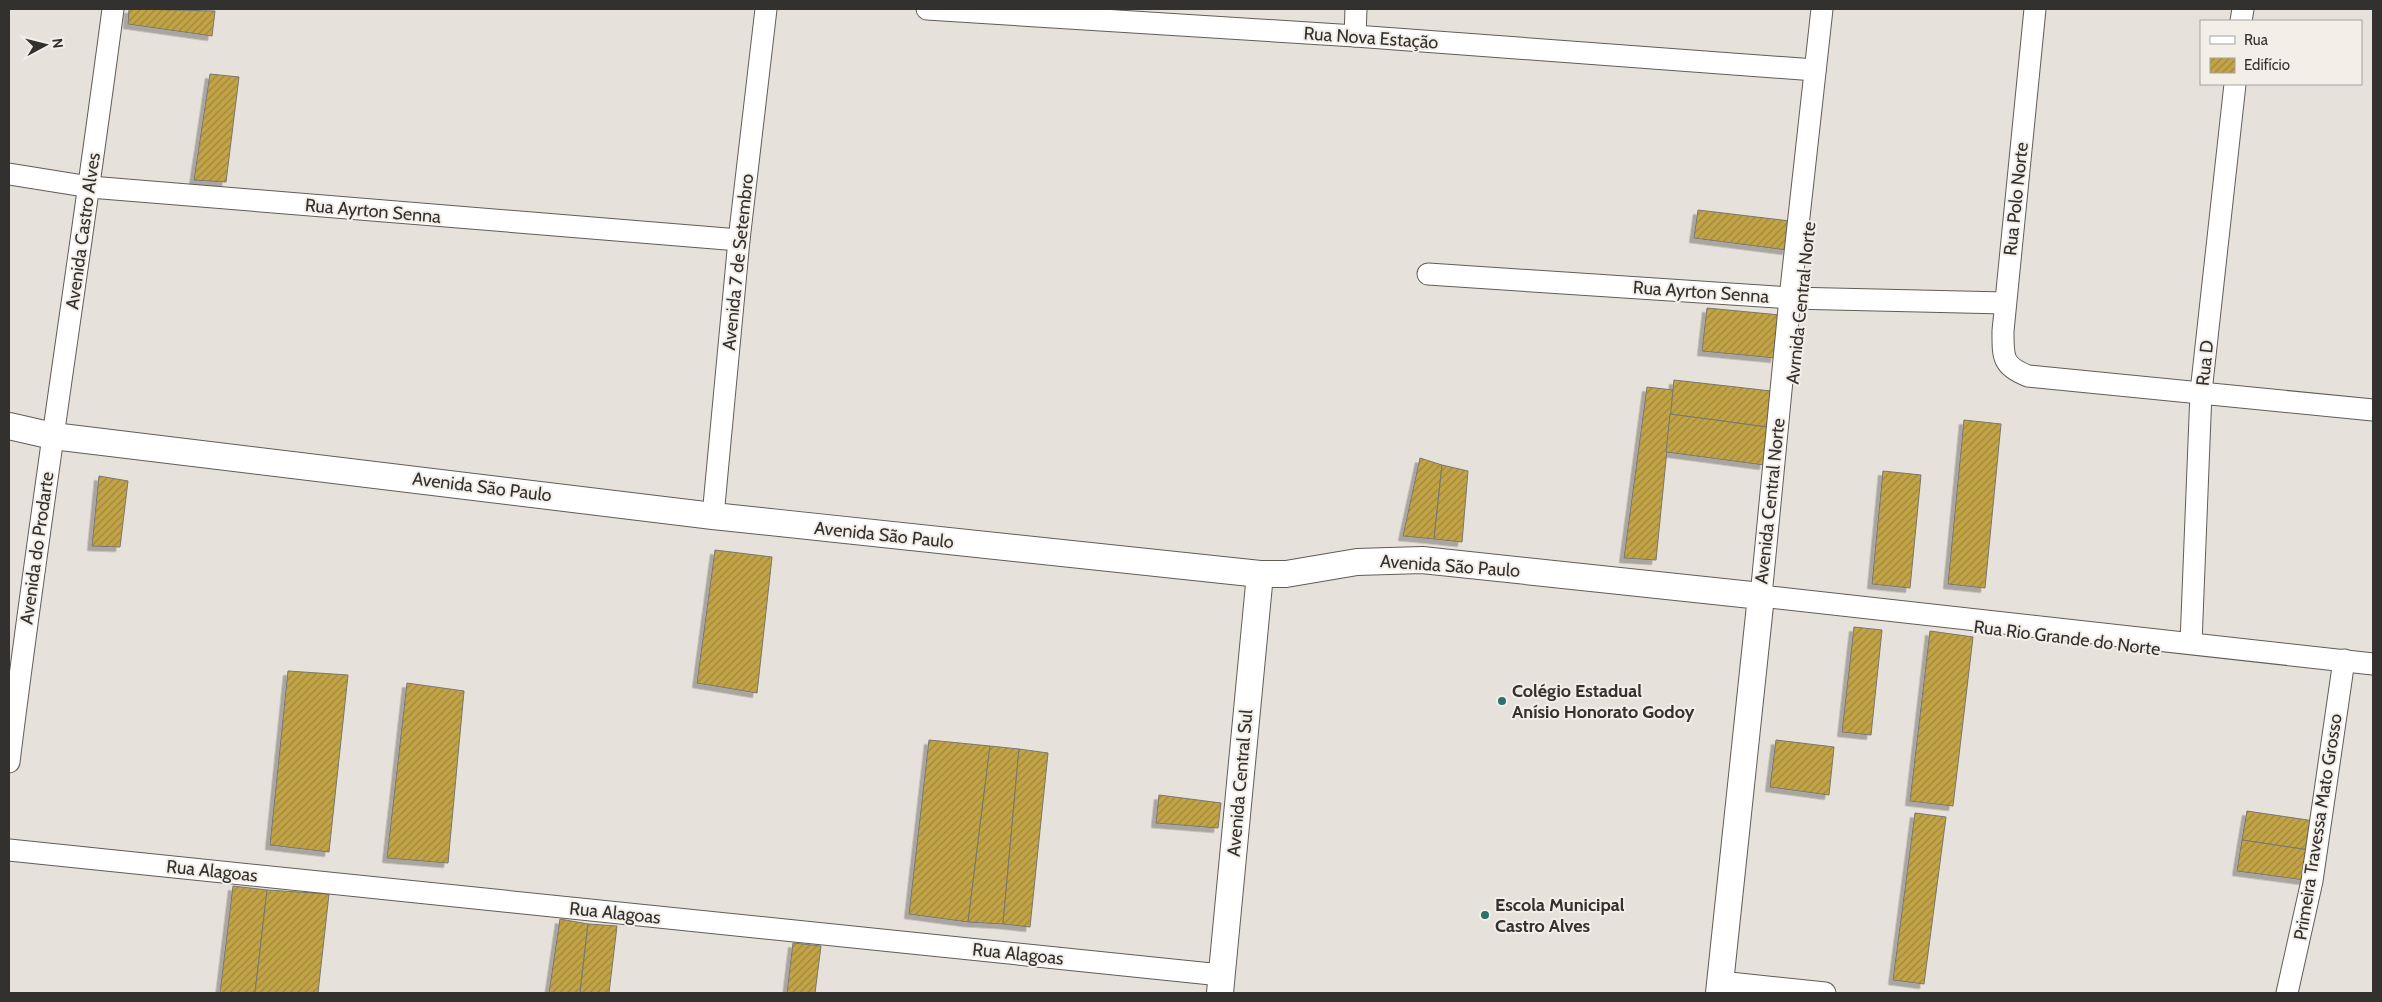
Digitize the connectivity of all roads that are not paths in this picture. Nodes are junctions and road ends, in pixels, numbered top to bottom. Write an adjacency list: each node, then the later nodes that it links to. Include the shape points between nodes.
1 (113, 9): 12 (street, Avenida Castro Alves)
2 (766, 9): 13 (street, Avenida 7 de Setembro)
3 (927, 9): 8 (street, Rua Nova Estação)
4 (1356, 9): 8 (street)
5 (1822, 9): 9 (street, Avenida Central Norte)
6 (1832, 9): 15 (street, Avrnida Central Norte)
7 (2035, 9): 16 (street, Rua Polo Norte)
8 (1355, 36): 9 (street, Rua Nova Estação)
9 (1815, 70): 15 (street, Avenida Central Norte)
10 (2235, 85): 17 (street, Rua D)
11 (9, 174): 12 (street, Rua Ayrton Senna)
12 (90, 187): 13 (street, Rua Ayrton Senna); 20 (street, Avenida Castro Alves)
13 (739, 240): 21 (street, Avenida 7 de Setembro)
14 (1428, 274): 15 (street, Rua Ayrton Senna)
15 (1796, 298): 16 (street, Rua Ayrton Senna); 23 (street, Avenida Central Norte)
16 (2005, 303): 17 (street, Rua Polo Norte, via 2003,353 2013,370 2028,376)
17 (2201, 392): 18 (street); 24 (street, Rua D)
18 (2373, 410)
19 (9, 426): 20 (main road, Avenida São Paulo)
20 (52, 444): 21 (main road, Avenida São Paulo); 28 (street, Avenida do Prodarte)
21 (714, 516): 22 (main road, Avenida São Paulo)
22 (1260, 574): 23 (main road, Avenida São Paulo, via 1286,574 1357,562 1422,560); 30 (main road, Avenida Central Sul)
23 (1764, 599): 24 (street, Rua Rio Grande do Norte); 26 (street, Rua Rio Grande do Norte); 31 (main road, Avenida Central Norte)
24 (2191, 643): 26 (street, Rua Rio Grande do Norte)
25 (2373, 664): 26 (street, Rua Rio Grande do Norte)
26 (2343, 665): 27 (street, Rua Rio Grande do Norte); 33 (street, Primeira Travessa Mato Grosso, via 2312,881)
27 (2373, 672)
28 (9, 762)
29 (9, 850): 30 (street, Rua Alagoas)
30 (1221, 984)
31 (1719, 988): 32 (street)
32 (1825, 993)
33 (2287, 993)

